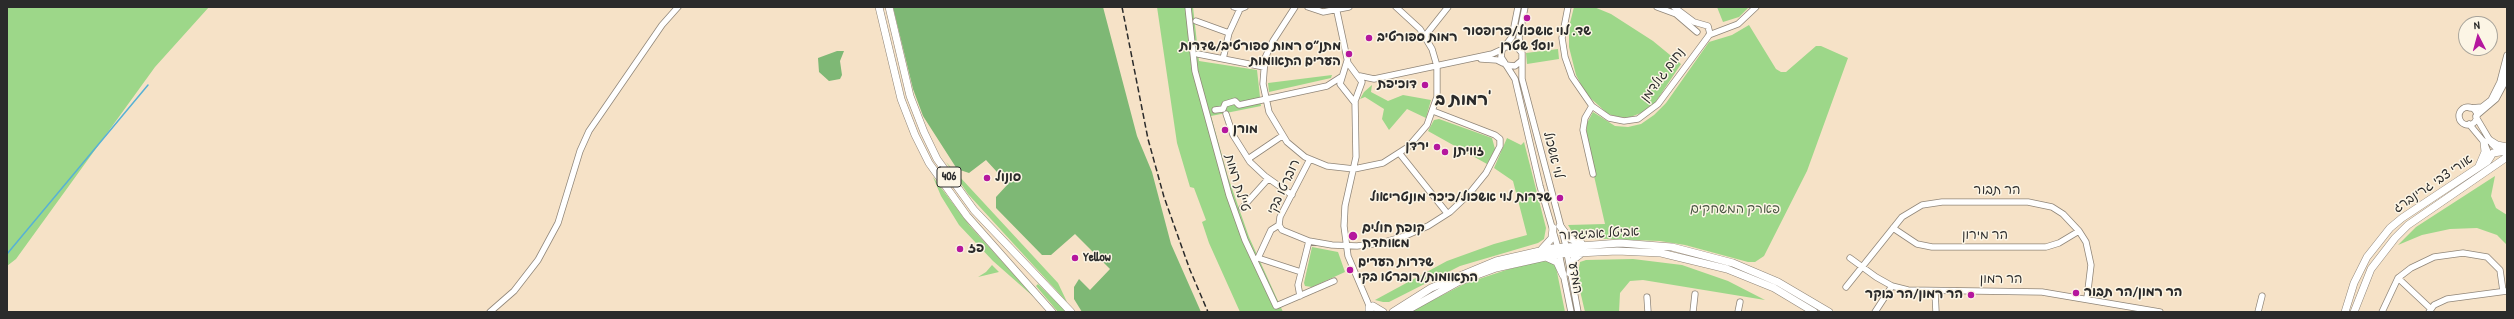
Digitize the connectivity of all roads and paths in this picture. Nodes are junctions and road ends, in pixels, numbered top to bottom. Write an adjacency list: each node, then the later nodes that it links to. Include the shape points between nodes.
1 (678, 7): 100 (street, via 662,25 589,131 580,151 558,223 538,260 514,291)
2 (879, 7): 101 (main road, 406, via 901,99 929,163 967,216)
3 (889, 7): 102 (main road, 406, via 910,96 937,159 974,210)
4 (1188, 7): 92 (street, טיילת רמות, via 1195,71 1229,195 1245,240 1276,306)
5 (1234, 7): 17 (street)
6 (1295, 7): 38 (street, via 1273,41)
7 (1308, 7): 18 (street, via 1320,12)
8 (1350, 7): 18 (street)
9 (1396, 7): 25 (street, via 1415,23)
10 (1448, 7): 25 (street)
11 (1518, 7): 27 (street, via 1512,35)
12 (1525, 7): 29 (street, via 1519,35)
13 (1568, 7): 48 (street, נחום גולדמן, via 1563,28 1565,58 1577,87)
14 (1657, 7): 19 (street)
15 (1674, 7): 21 (street, via 1694,22)
16 (1756, 7): 22 (street, נחום גולדמן, via 1743,20)
17 (1243, 8): 23 (street)
18 (1336, 9): 33 (street)
19 (1668, 9): 24 (street, via 1689,23)
20 (1196, 21): 23 (street)
21 (1705, 26): 22 (street); 24 (street, via 1698,27); 26 (street)
22 (1720, 29): 26 (street, נחום גולדמן)
23 (1229, 33): 32 (street)
24 (1697, 33): 26 (street, via 1701,37); 28 (street, נחום גולדמן)
25 (1425, 36): 37 (street)
26 (1708, 36): 28 (street, נחום גולדמן)
27 (1505, 47): 29 (street, via 1514,45); 34 (street, via 1494,54); 36 (street, via 1501,55)
28 (1697, 48): 48 (street, נחום גולדמן, via 1664,97 1645,115 1631,121 1617,120)
29 (1520, 49): 35 (street)
30 (1198, 54): 32 (street)
31 (2507, 55): 49 (street, via 2500,82 2491,100 2482,107)
32 (1223, 59): 38 (street)
33 (1348, 60): 40 (street); 41 (street)
34 (1465, 60): 36 (street, via 1489,59); 37 (street)
35 (1521, 61): 36 (street, via 1515,66); 73 (street, לוי אשכול, via 1522,78)
36 (1505, 64): 73 (street, לוי אשכול, via 1515,79 1540,186)
37 (1437, 66): 42 (street); 51 (street, via 1438,85)
38 (1264, 67): 46 (street)
39 (2507, 73): 53 (street, via 2496,100)
40 (1357, 74): 41 (street); 42 (street); 44 (street, via 1362,82)
41 (1342, 76): 43 (street); 45 (street, via 1340,84)
42 (1374, 79): 44 (street)
43 (1327, 86): 45 (street); 46 (street)
44 (1360, 90): 45 (street); 47 (street)
45 (1345, 92): 47 (street)
46 (1265, 99): 50 (street, via 1239,105 1235,101 1230,102 1225,104 1223,109); 55 (street)
47 (1355, 106): 65 (street, via 1357,142)
48 (1592, 106): 67 (street, via 1582,130)
49 (2470, 108): 53 (street); 54 (street, via 2462,109 2459,115 2462,123)
50 (1215, 110)
51 (1433, 111): 59 (street, via 1418,137); 71 (street, רוברטו בקי, via 1494,135 1500,140 1500,148 1486,173 1469,194)
52 (1226, 114): 61 (street, via 1233,135)
53 (2476, 116): 54 (street); 56 (street)
54 (2469, 124): 56 (street)
55 (1282, 136): 61 (street); 62 (street)
56 (2487, 141): 57 (main road); 58 (street); 60 (street); 66 (main road, via 2484,156)
57 (2507, 147)
58 (2503, 151): 60 (main road, via 2494,152); 63 (main road)
59 (1400, 154): 65 (street, via 1383,163); 71 (street)
60 (2489, 158): 64 (main road, via 2491,163); 66 (main road, אורי צבי גרינברג)
61 (1248, 159): 68 (street)
62 (1310, 159): 65 (street, via 1327,166); 69 (street, רוברטו בקי)
63 (2505, 159): 64 (main road)
64 (2497, 165): 118 (main road, אורי צבי גרינברג, via 2408,225 2394,238 2371,269)
65 (1354, 169): 77 (street, via 1346,206)
66 (2475, 170): 117 (main road, אורי צבי גרינברג, via 2390,228 2367,257 2354,283)
67 (1593, 174)
68 (1268, 179): 69 (street); 70 (street)
69 (1292, 195): 72 (street, רוברטו בקי, via 1280,217)
70 (1242, 208)
71 (1447, 213): 77 (street, רוברטו בקי, via 1428,226 1405,236 1381,243)
72 (1279, 225): 76 (street, רוברטו בקי, via 1286,233); 83 (street, רוברטו בקי, via 1271,230 1258,258)
73 (1557, 227): 78 (main road); 79 (street, לוי אשכול); 80 (main road)
74 (1893, 228): 75 (street, הר מירון, via 1917,244 1932,247 2046,247); 75 (street, הר תבור, via 1902,217 1926,204 2028,202 2052,207 2063,214); 82 (street, הר תבור)
75 (2079, 232): 95 (street, הר תבור, via 2086,242 2091,266)
76 (1309, 241): 77 (street, רוברטו בקי); 83 (street)
77 (1346, 246): 97 (street, via 1351,266)
78 (1587, 248): 79 (main road, אביטל אביגדור); 84 (main road, via 1575,258); 111 (main road, אביטל אביגדור, via 1661,253 1727,269 1774,288); 112 (main road, אביטל אביגדור, via 1653,244 1689,251 1733,263 1778,282)
79 (1563, 251): 80 (main road, אביטל אביגדור); 84 (street, המדע)
80 (1542, 254): 84 (main road, via 1557,262); 104 (main road, אביטל אביגדור, via 1496,261 1456,276); 105 (main road, אביטל אביגדור, via 1477,274 1434,294)
81 (1850, 258): 82 (street, הר רמון)
82 (1861, 266): 87 (street, הר רמון); 88 (street, הר תבור)
83 (1301, 272): 92 (street, via 1298,287)
84 (1567, 274): 106 (street, המדע); 107 (street, המדע)
85 (2398, 278): 89 (street, via 2411,268 2434,257 2471,253 2487,257 2494,263 2502,276); 99 (street); 119 (street)
86 (1334, 281): 92 (street)
87 (1892, 286): 90 (street, הר רמון); 113 (street)
88 (1846, 287)
89 (2505, 291): 99 (street, via 2447,300)
90 (1935, 292): 95 (street, הר רמון, via 2017,291); 114 (street)
91 (1695, 294): 109 (street)
92 (1300, 296)
93 (2262, 296): 116 (street)
94 (1647, 297): 108 (street)
95 (2087, 298): 98 (street, הר רמון)
96 (1740, 302): 110 (street)
97 (1372, 310): 103 (main road)
98 (2136, 310): 115 (street, הר רמון)
99 (2430, 310)
100 (490, 312)
101 (1052, 312)
102 (1071, 312)
103 (1383, 312)
104 (1393, 312)
105 (1404, 312)
106 (1571, 312)
107 (1578, 312)
108 (1648, 312)
109 (1693, 312)
110 (1738, 312)
111 (1814, 312)
112 (1829, 312)
113 (1875, 312)
114 (1936, 312)
115 (2160, 312)
116 (2258, 312)
117 (2345, 312)
118 (2354, 312)
119 (2382, 312)

